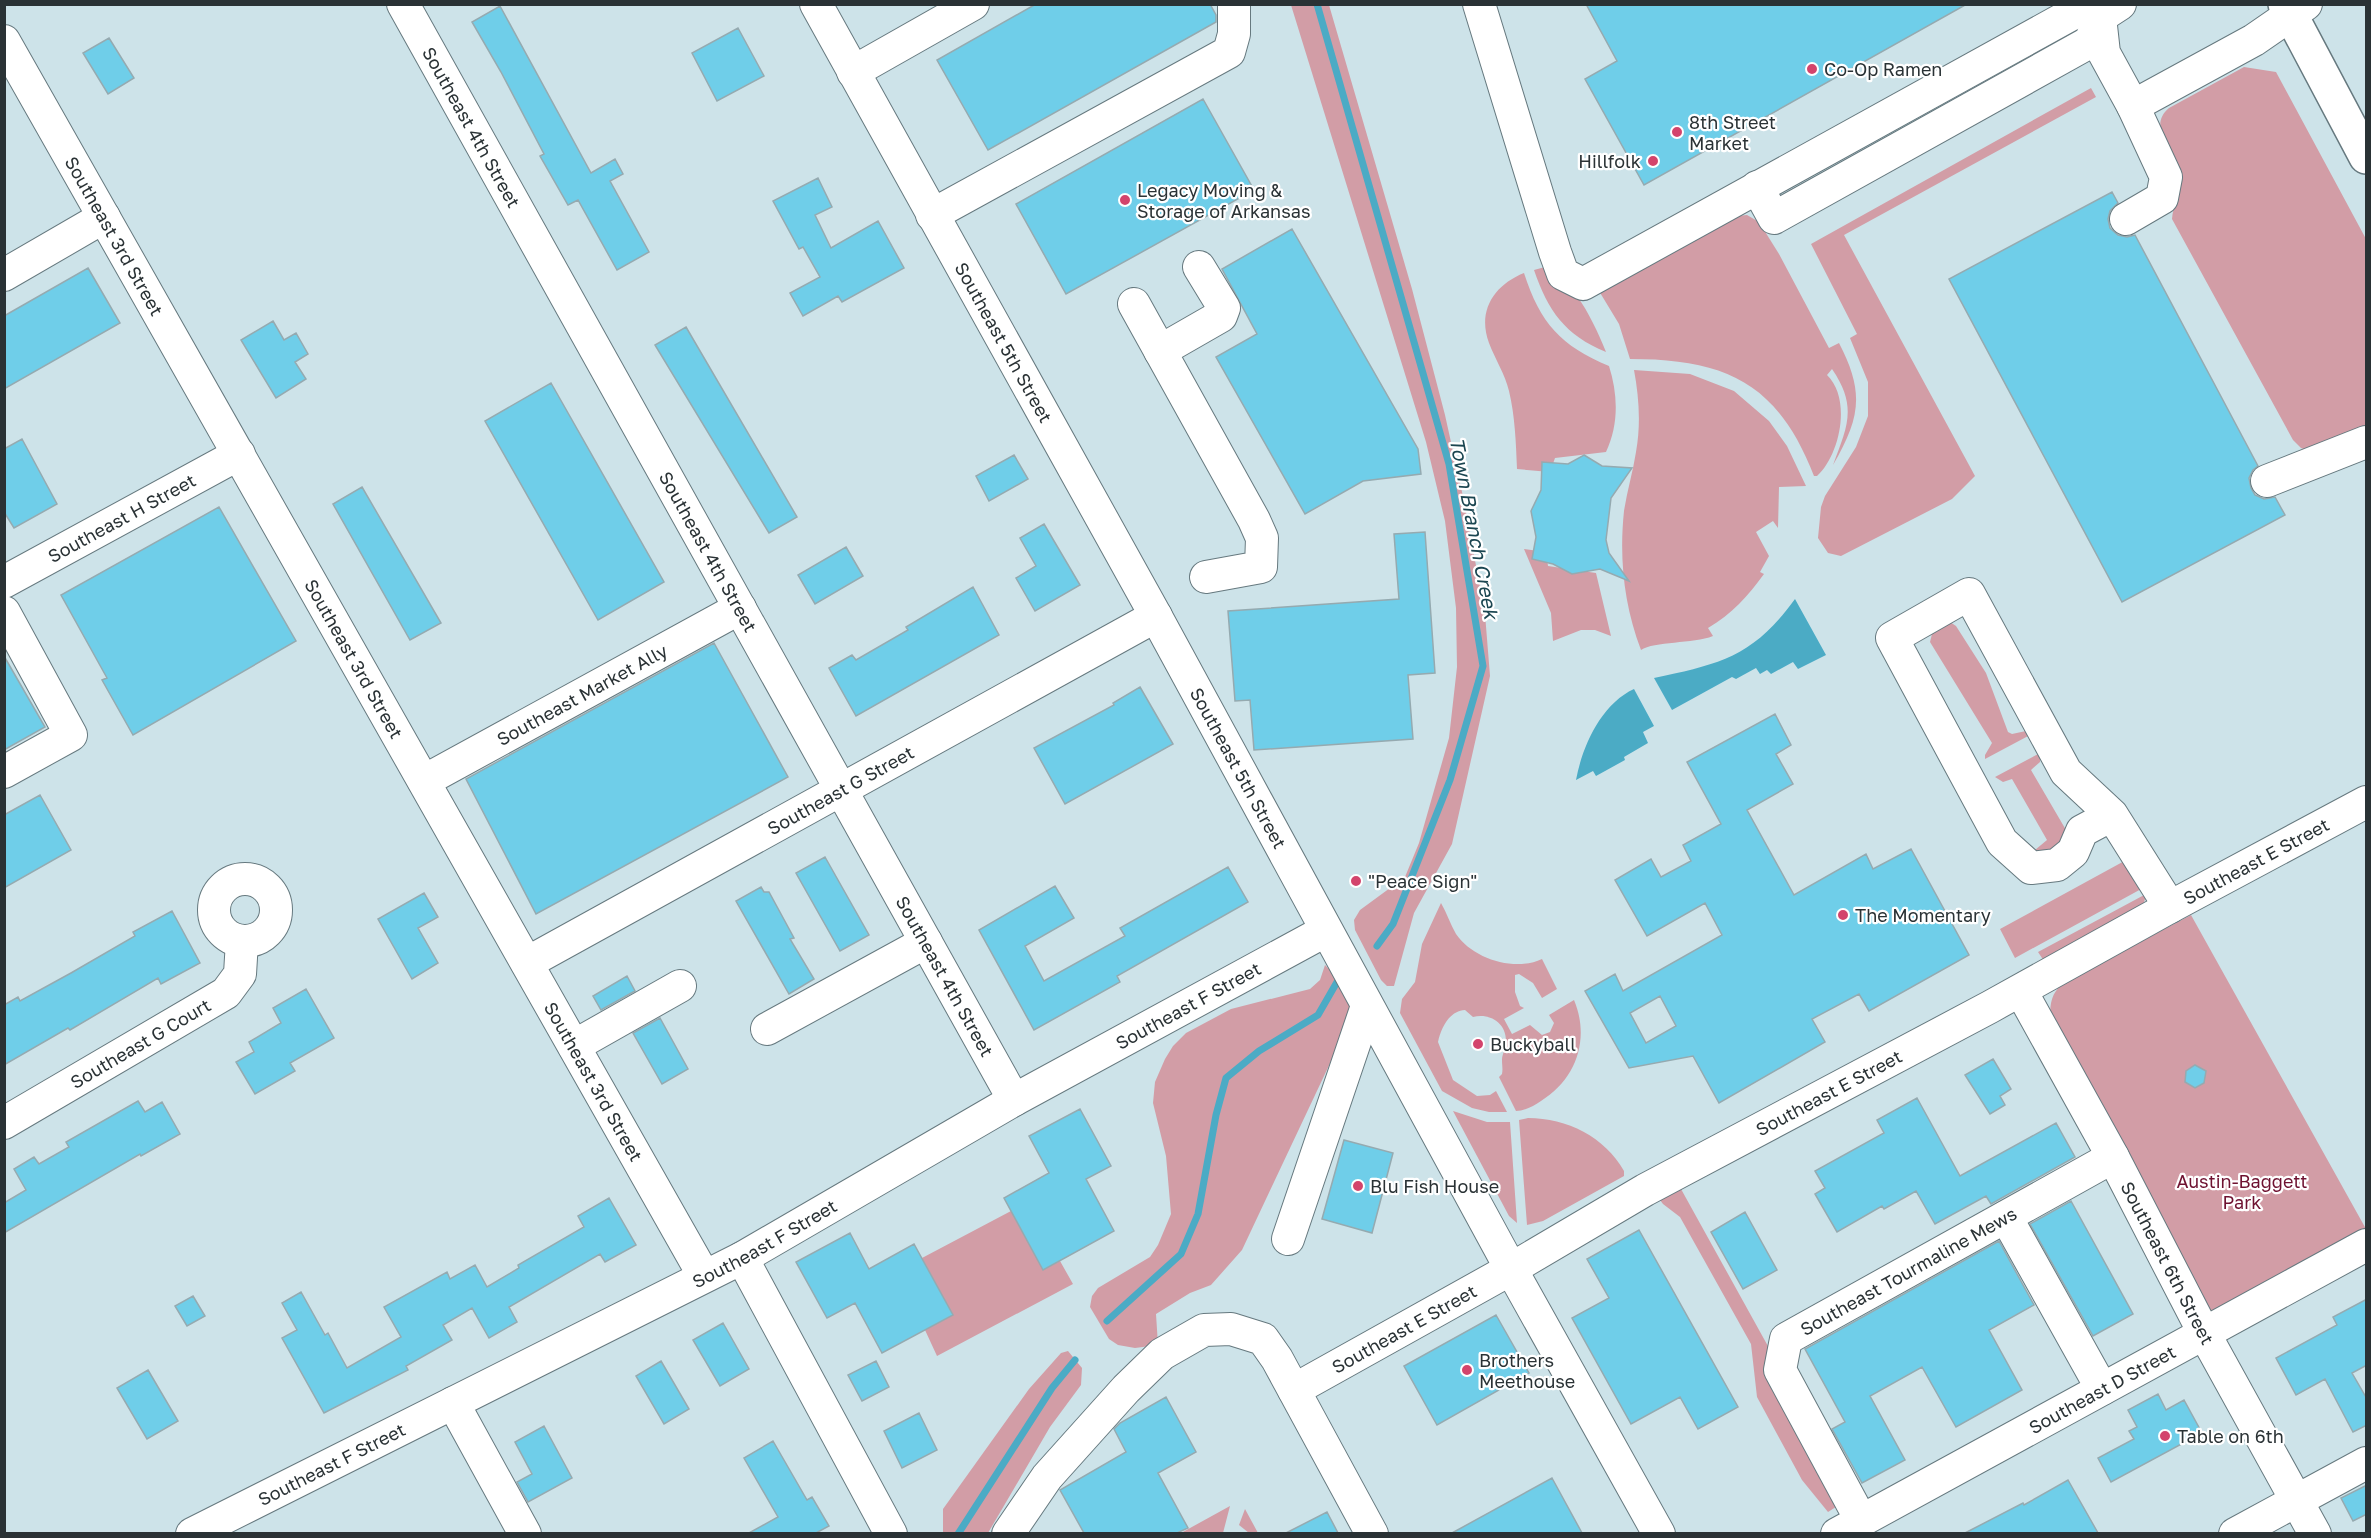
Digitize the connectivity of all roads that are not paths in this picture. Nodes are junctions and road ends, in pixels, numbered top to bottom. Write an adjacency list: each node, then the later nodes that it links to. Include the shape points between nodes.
1 (403, 4): 24 (street, Southeast 4th Street)
2 (816, 4): 9 (street, Southeast 5th Street)
3 (974, 4): 9 (street)
4 (1234, 4): 12 (street, via 1234,34 1229,52)
5 (1479, 4): 7 (street, via 1563,274 1583,284 1757,187 1774,218 2090,42)
6 (2294, 8): 10 (street, via 2254,40); 11 (main road)
7 (2110, 11): 10 (street, via 2104,53)
8 (4, 41): 13 (street, Southeast 3rd Street)
9 (853, 72): 12 (street, Southeast 5th Street)
10 (2133, 106): 14 (street, via 2166,177 2162,198)
11 (2367, 157)
12 (932, 215): 26 (street, Southeast 5th Street)
13 (104, 217): 16 (street); 20 (street, Southeast 3rd Street)
14 (2126, 219)
15 (1199, 267): 18 (street, via 1224,308 1221,316)
16 (4, 275)
17 (1134, 304): 18 (street)
18 (1160, 351): 22 (street, via 1262,538 1261,567)
19 (2367, 442): 21 (street)
20 (239, 454): 23 (street, Southeast H Street); 28 (street, Southeast 3rd Street)
21 (2266, 481)
22 (1206, 577)
23 (4, 582)
24 (740, 608): 28 (street, Southeast Market Ally); 29 (street, Southeast 4th Street)
25 (4, 612): 27 (street, via 72,735)
26 (1156, 616): 29 (street, Southeast G Street); 33 (street, Southeast 5th Street)
27 (4, 772)
28 (424, 781): 36 (street, Southeast 3rd Street)
29 (841, 790): 35 (street, Southeast 4th Street); 36 (street, Southeast G Street)
30 (2363, 811): 32 (street, Southeast E Street)
31 (2112, 815): 31 (street, via 2066,772 1969,594 1892,638 2002,842 2031,868 2057,865 2073,852 2082,831); 32 (street)
32 (2170, 907): 38 (street, Southeast E Street)
33 (1325, 931): 39 (street, Southeast 5th Street); 42 (street, Southeast F Street)
34 (242, 941): 43 (street, Southeast G Court, via 240,974 226,993)
35 (926, 942): 40 (street); 42 (street, Southeast 4th Street)
36 (527, 963): 41 (street, Southeast 3rd Street)
37 (680, 986): 41 (street)
38 (2020, 991): 44 (street, Southeast 6th Street); 49 (street, Southeast E Street, via 1669,1177)
39 (1366, 1006): 46 (street); 49 (street, Southeast 5th Street)
40 (767, 1029)
41 (574, 1046): 50 (street, Southeast 3rd Street)
42 (1014, 1100): 48 (street, Southeast F Street)
43 (4, 1123)
44 (2113, 1157): 45 (street, Southeast Tourmaline Mews); 51 (street, Southeast 6th Street)
45 (2006, 1217): 52 (street); 57 (street, Southeast Tourmaline Mews, via 1786,1339 1780,1370)
46 (1288, 1239)
47 (2367, 1245): 51 (street, Southeast D Street)
48 (742, 1258): 50 (street, Southeast F Street); 60 (street)
49 (1511, 1269): 53 (street, Southeast E Street); 63 (street, Southeast 5th Street)
50 (704, 1275): 54 (street, Southeast F Street)
51 (2204, 1333): 52 (street, Southeast D Street); 56 (street, Southeast 6th Street)
52 (2102, 1389): 57 (street, Southeast D Street)
53 (1294, 1390): 61 (street, via 1263,1339 1231,1329 1204,1330 1162,1354 1126,1389 1047,1477); 62 (street)
54 (453, 1403): 58 (street, Southeast F Street); 59 (street)
55 (2367, 1463): 56 (street)
56 (2298, 1501): 64 (street); 65 (street, Southeast 6th Street)
57 (1849, 1527)
58 (192, 1533)
59 (525, 1533)
60 (891, 1533)
61 (1008, 1533)
62 (1372, 1533)
63 (1659, 1533)
64 (2235, 1533)
65 (2316, 1533)

